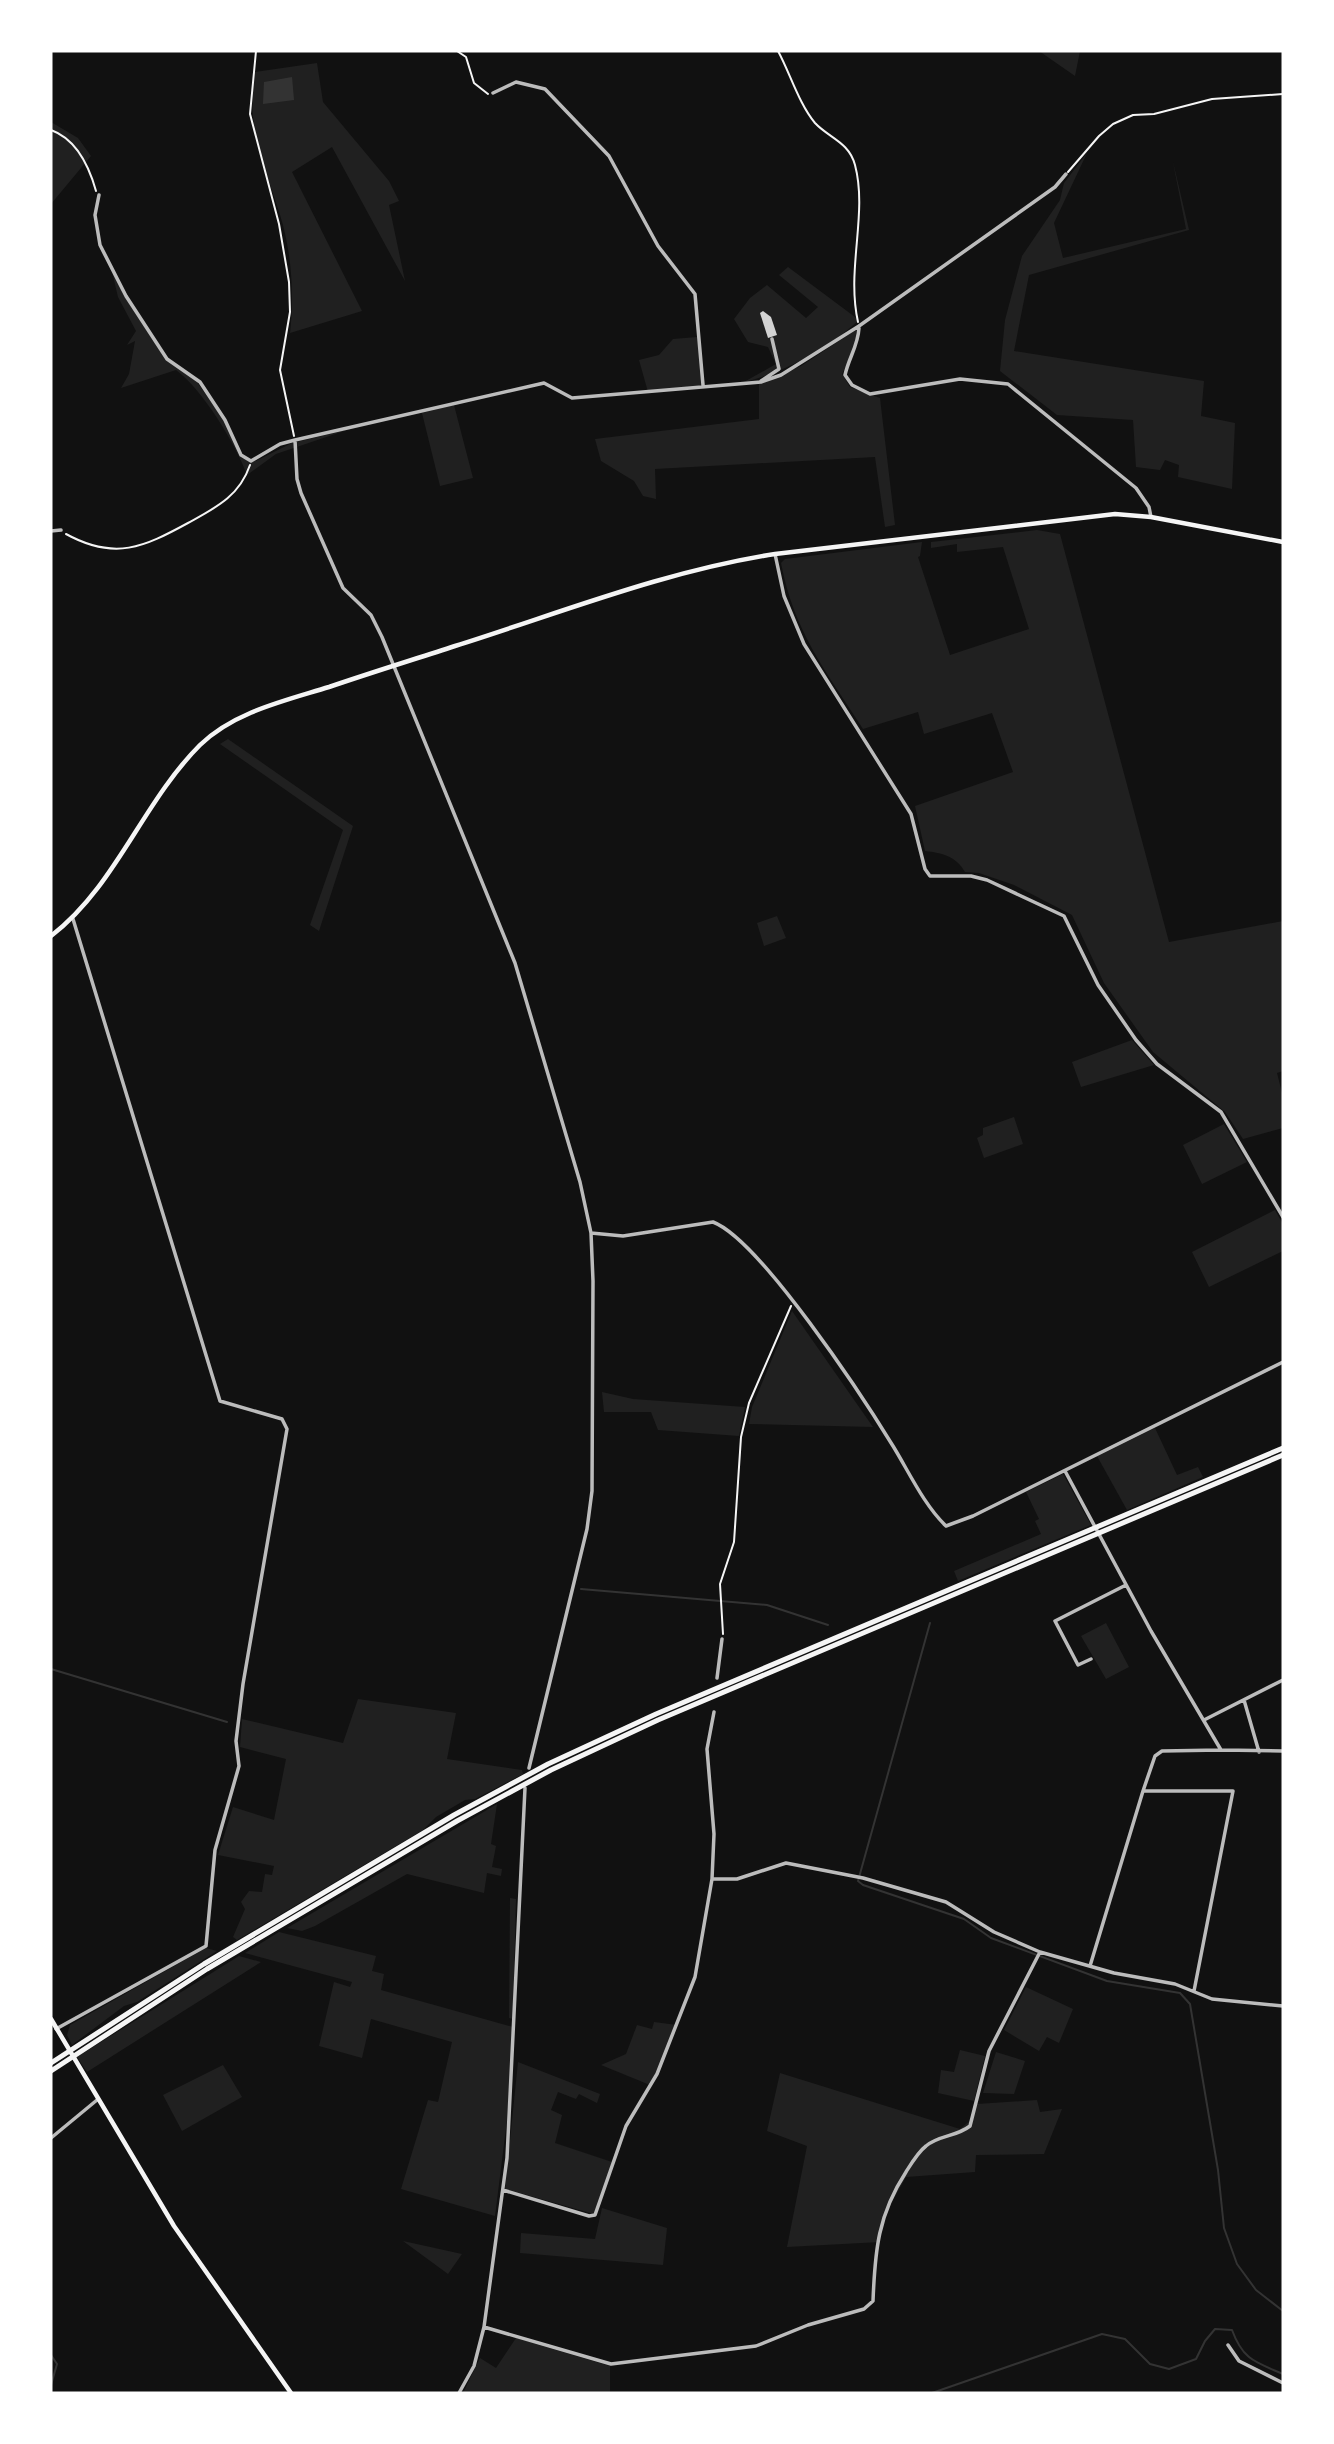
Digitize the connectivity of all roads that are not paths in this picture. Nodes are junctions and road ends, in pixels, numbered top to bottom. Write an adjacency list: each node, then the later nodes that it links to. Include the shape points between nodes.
1 (493, 93): 7 (street, via 516,82 545,89 609,156 658,246 695,294)
2 (1066, 174): 4 (street, via 1055,187)
3 (99, 195): 8 (street, via 95,215 100,245 126,296 167,359 200,382 226,420 242,455 251,461)
4 (859, 326): 6 (street); 9 (street, via 857,349 845,375 852,385 870,394 960,379 1008,384 1136,488)
5 (772, 339): 6 (street, via 779,369)
6 (760, 382): 7 (street)
7 (703, 385): 8 (street, via 572,398 544,383)
8 (295, 440): 14 (street, via 301,494 343,588 373,618)
9 (1151, 517): 12 (main road); 13 (main road, via 1115,514)
10 (61, 530): 11 (street)
11 (51, 531)
12 (1283, 542)
13 (775, 554): 14 (main road, via 677,575); 17 (street, via 784,596 804,644 911,814 930,876 987,880 1064,916 1098,985 1136,1040 1157,1064 1221,1112)
14 (393, 666): 15 (main road, via 261,708 225,725 200,745 175,775); 18 (street, via 519,975)
15 (73, 919): 16 (main road); 44 (street, via 220,1401 287,1423 238,1718 239,1766 215,1850 206,1946)
16 (51, 936)
17 (1283, 1216)
18 (591, 1233): 22 (street, via 623,1236 713,1222 726,1227 793,1302 880,1423 946,1526); 35 (street, via 592,1491 587,1529)
19 (1283, 1362): 22 (street)
20 (1283, 1448): 23 (highway)
21 (1283, 1455): 23 (highway)
22 (1065, 1471): 24 (street)
23 (1151, 1507): 45 (highway, via 572,1760 293,1915)
24 (1126, 1585): 26 (street, via 1055,1621 1078,1665); 31 (street)
25 (722, 1639): 27 (street)
26 (1091, 1658)
27 (717, 1678)
28 (1283, 1682): 29 (street)
29 (1244, 1700): 31 (street); 34 (street)
30 (714, 1712): 38 (street, via 708,1739)
31 (1204, 1720): 32 (street)
32 (1221, 1750): 34 (street); 37 (street, via 1162,1751 1155,1756)
33 (1283, 1751): 34 (street)
34 (1259, 1752)
35 (529, 1769)
36 (525, 1788): 48 (street, via 512,2101)
37 (1143, 1791): 40 (street); 41 (street, via 1233,1791)
38 (712, 1879): 39 (street, via 737,1879 786,1863 856,1876 946,1902 994,1932); 48 (street, via 688,2000 657,2074 626,2126 595,2215)
39 (1040, 1952): 40 (street); 49 (street, via 989,2051 970,2126 925,2146 891,2195 878,2239 873,2301 864,2309 756,2346 611,2364)
40 (1090, 1966): 41 (street)
41 (1194, 1991): 42 (street, via 1212,1999)
42 (1283, 2006)
43 (51, 2019): 44 (main road)
44 (56, 2029): 46 (main road)
45 (52, 2068)
46 (97, 2100): 47 (street); 52 (main road, via 174,2226)
47 (51, 2138)
48 (503, 2190): 49 (street)
49 (484, 2327): 53 (street, via 474,2366)
50 (1228, 2345): 51 (street, via 1239,2361)
51 (1283, 2383)
52 (291, 2393)
53 (459, 2393)

